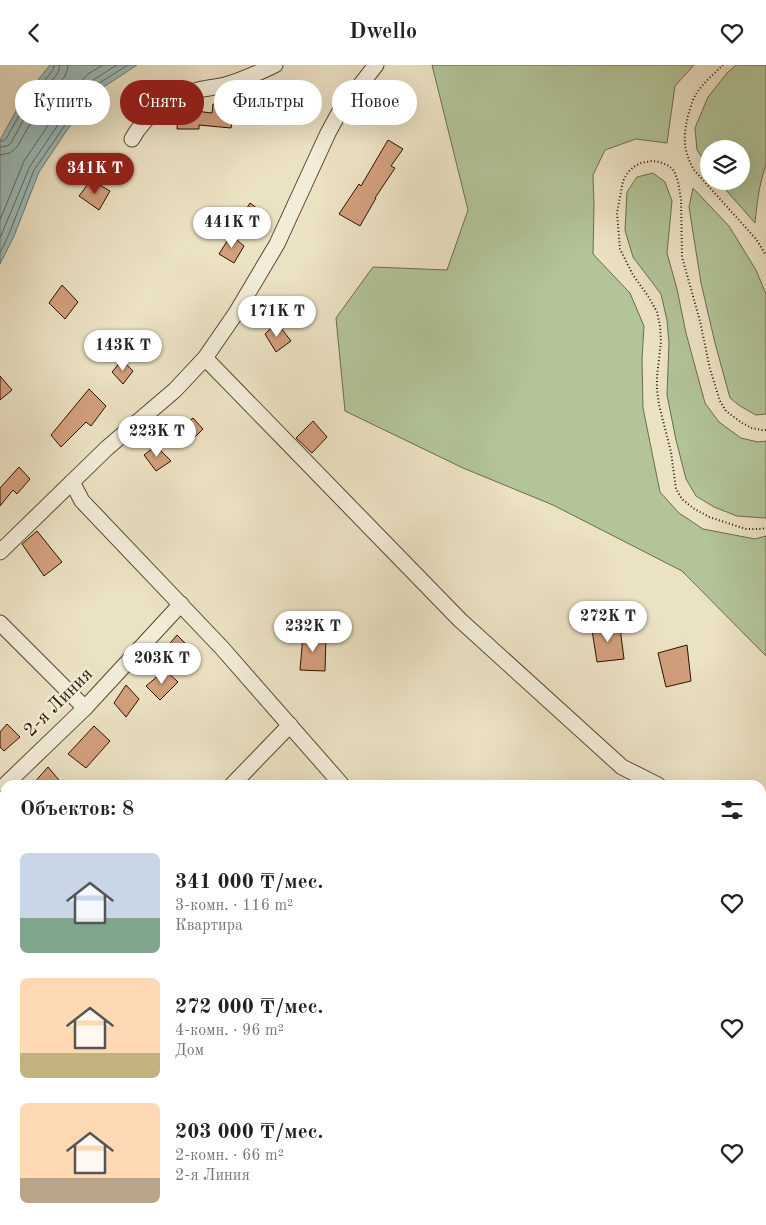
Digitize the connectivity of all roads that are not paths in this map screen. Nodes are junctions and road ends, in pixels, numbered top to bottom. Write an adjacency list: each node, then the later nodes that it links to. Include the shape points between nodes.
1 (275, 65): 3 (street, via 225,85 179,96 154,113 138,128)
2 (376, 65): 4 (street, via 340,111 277,244 236,313)
3 (132, 139)
4 (204, 358): 5 (street, via 175,390); 14 (street, via 460,620 622,767)
5 (72, 482): 6 (street); 7 (street, via 82,501)
6 (0, 552)
7 (180, 604): 9 (street, 2-я Линия); 10 (street)
8 (0, 623): 9 (street)
9 (85, 708): 11 (street, 2-я Линия)
10 (290, 725): 12 (street); 13 (street)
11 (10, 780)
12 (237, 780)
13 (338, 780)
14 (648, 780)

